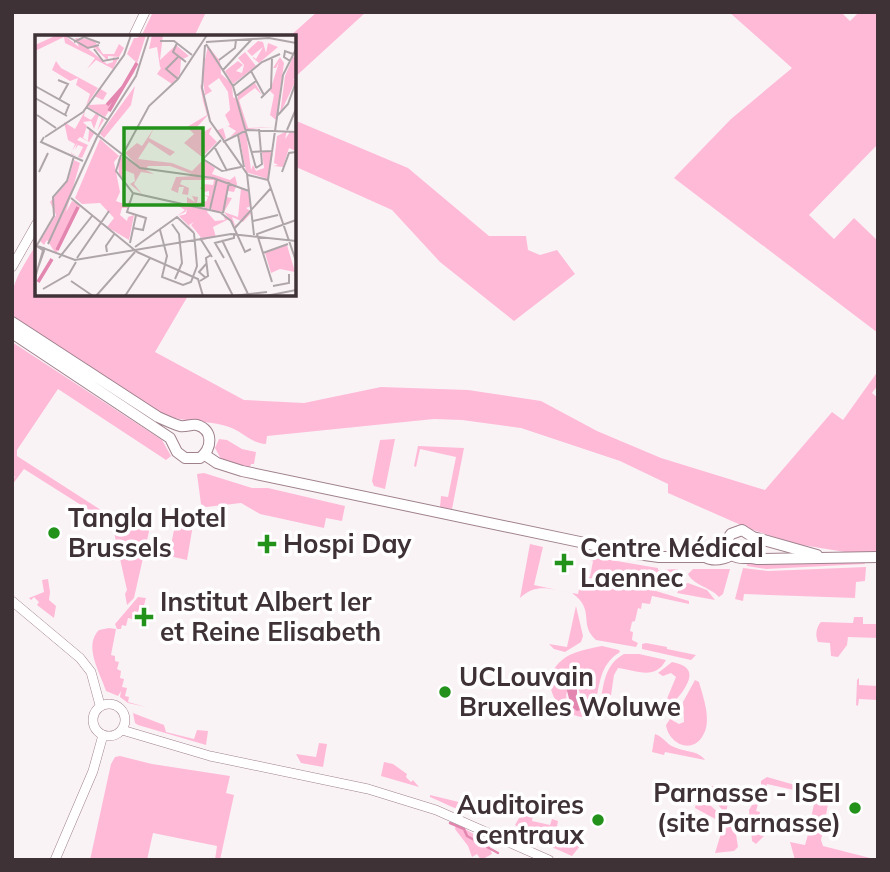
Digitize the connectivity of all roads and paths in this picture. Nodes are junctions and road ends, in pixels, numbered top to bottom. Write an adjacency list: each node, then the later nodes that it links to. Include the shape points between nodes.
1 (145, 12): 2 (street)
2 (134, 35)
3 (35, 227): 4 (street)
4 (12, 267)
5 (12, 322): 7 (street, via 138,405)
6 (12, 333): 8 (street)
7 (183, 427): 8 (street); 9 (street, via 194,425 206,431 210,442)
8 (174, 443): 9 (street, via 185,458)
9 (205, 455): 11 (street, via 242,471 612,549 659,557 705,557)
10 (753, 537): 11 (street, via 747,531 737,531 729,537); 12 (street, via 755,547); 13 (street)
11 (729, 550): 12 (street, via 740,559)
12 (749, 556): 13 (street)
13 (826, 557): 14 (street)
14 (878, 557)
15 (12, 601): 16 (street, via 80,658 91,672)
16 (100, 705): 17 (street, via 111,703 121,709 125,719); 18 (street, via 92,723)
17 (122, 730): 18 (street); 20 (street, via 210,756 368,789 436,810)
18 (103, 735): 19 (street, via 93,771)
19 (55, 860)
20 (549, 860)

